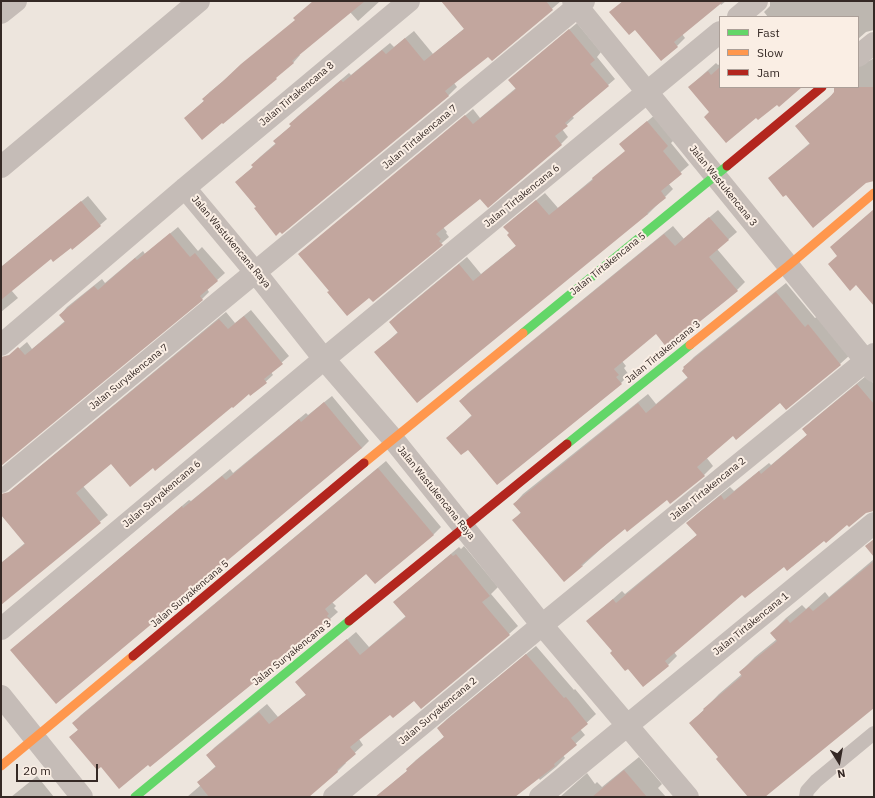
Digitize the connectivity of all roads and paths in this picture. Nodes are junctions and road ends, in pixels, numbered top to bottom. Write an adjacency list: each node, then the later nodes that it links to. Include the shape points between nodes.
1 (16, 1): 6 (street)
2 (199, 1): 13 (street)
3 (409, 1): 15 (street, Jalan Tirtakencana 8)
4 (757, 1): 7 (street)
5 (578, 3): 12 (street, Jalan Wastukencana 3); 18 (street, Jalan Tirtakencana 7)
6 (1, 14)
7 (739, 16)
8 (719, 33): 12 (street, Jalan Tirtakencana 6)
9 (874, 43): 10 (street)
10 (859, 55)
11 (821, 88): 14 (street, Jalan Tirtakencana 5)
12 (648, 93): 14 (street, Jalan Wastukencana 3); 20 (street, Jalan Tirtakencana 6)
13 (1, 167)
14 (715, 176): 17 (street, Jalan Wastukencana 3); 22 (street, Jalan Tirtakencana 5)
15 (185, 188): 18 (street, Jalan Wastukencana Raya); 19 (street, Jalan Tirtakencana 8)
16 (874, 193): 17 (street, Jalan Tirtakencana 3)
17 (788, 266): 21 (street, Jalan Wastukencana 3); 25 (street, Jalan Tirtakencana 3)
18 (256, 273): 20 (street, Jalan Wastukencana Raya); 23 (street, Jalan Suryakencana 7)
19 (1, 345)
20 (324, 359): 22 (street, Jalan Wastukencana Raya); 27 (street, Jalan Suryakencana 6)
21 (871, 362): 26 (street, Jalan Tirtakencana 2)
22 (393, 439): 25 (street, Jalan Wastukencana Raya); 31 (street, Jalan Suryakencana 5)
23 (1, 482)
24 (874, 523): 29 (street, Jalan Tirtakencana 1)
25 (464, 526): 26 (street, Jalan Wastukencana Raya); 34 (street, Jalan Suryakencana 3)
26 (542, 625): 29 (street, Jalan Wastukencana Raya); 35 (street, Jalan Suryakencana 2)
27 (1, 629)
28 (1, 696): 31 (street)
29 (627, 725): 36 (street, Jalan Tirtakencana 1); 37 (street, Jalan Wastukencana Raya)
30 (874, 733): 38 (lane, via 816,781 807,791)
31 (35, 737): 32 (street, Jalan Suryakencana 5); 33 (street)
32 (1, 766)
33 (82, 797)
34 (135, 797)
35 (334, 797)
36 (540, 797)
37 (688, 797)
38 (806, 797)

